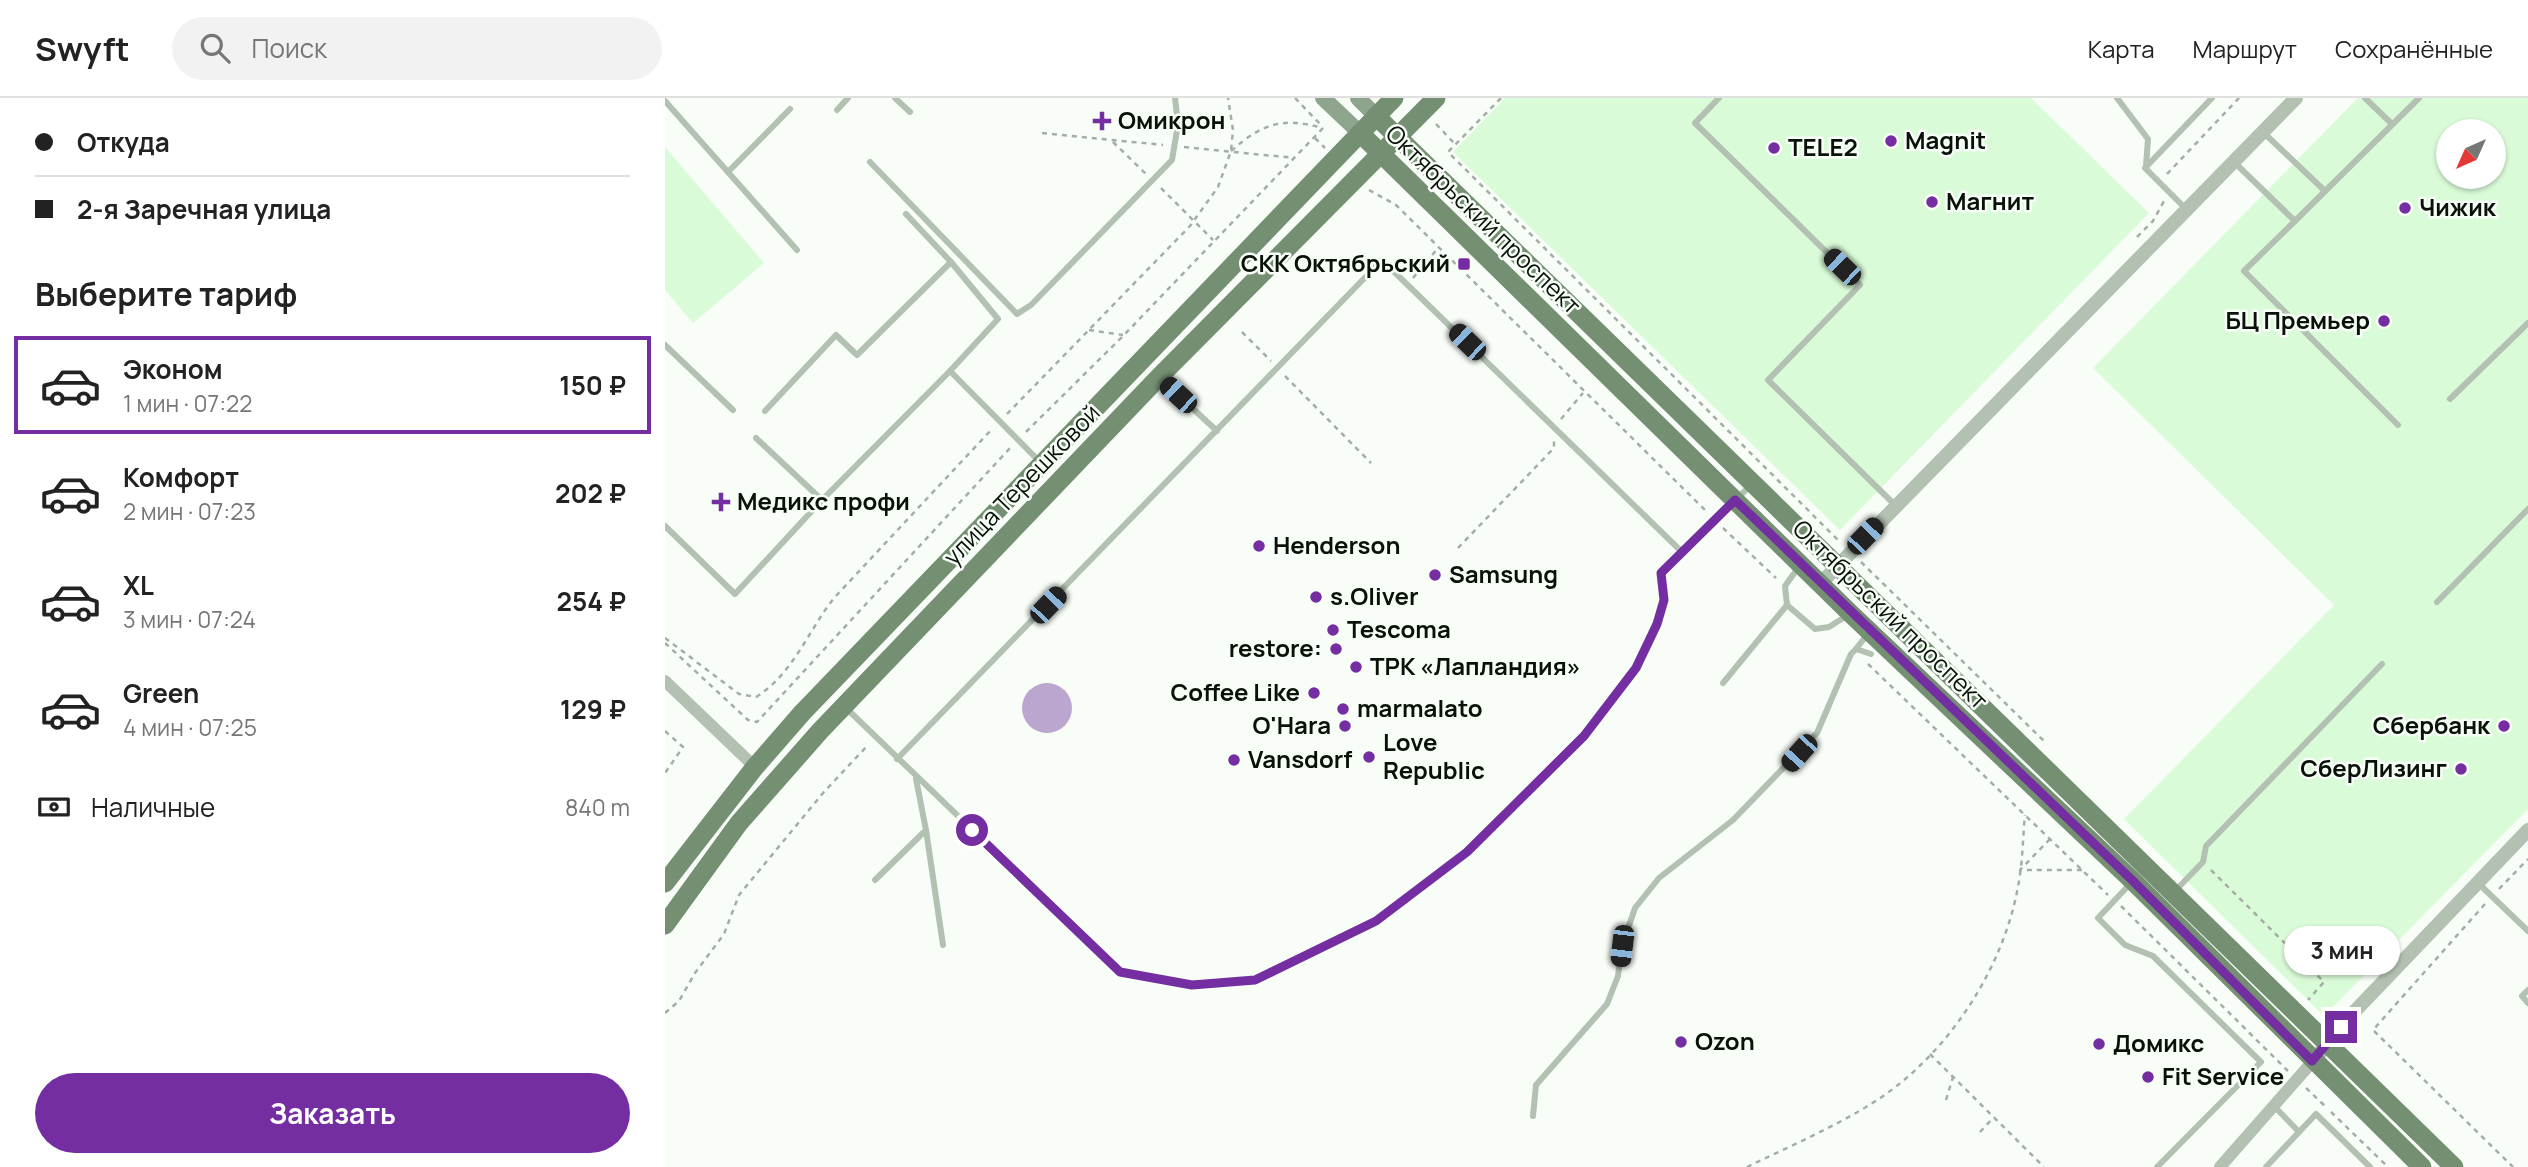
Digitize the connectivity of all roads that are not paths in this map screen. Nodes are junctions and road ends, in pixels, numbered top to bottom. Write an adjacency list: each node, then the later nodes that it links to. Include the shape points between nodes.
1 (848, 98): 16 (lane)
2 (895, 98): 17 (lane)
3 (1175, 98): 24 (lane, via 1178,124 1172,160 1017,314)
4 (1323, 98): 21 (main road, Октябрьский проспект)
5 (1358, 98): 18 (main road, Октябрьский проспект)
6 (1394, 98): 18 (main road, улица Терешковой)
7 (1436, 98): 22 (main road, улица Терешковой)
8 (1719, 98): 48 (lane, via 1695,123 1860,285 1768,380)
9 (2117, 98): 26 (lane, via 2148,139)
10 (2212, 98): 26 (lane)
11 (2296, 98): 20 (street)
12 (2365, 98): 19 (lane)
13 (2419, 98): 19 (lane)
14 (668, 101): 27 (lane)
15 (790, 109): 27 (lane)
16 (837, 110)
17 (910, 113)
18 (1377, 116): 21 (main road, улица Терешковой); 22 (main road, Октябрьский проспект)
19 (2392, 124): 28 (lane)
20 (2263, 131): 25 (street); 28 (lane)
21 (1361, 134): 23 (main road, Октябрьский проспект); 44 (main road, улица Терешковой)
22 (1398, 137): 23 (main road, улица Терешковой); 45 (main road, Октябрьский проспект)
23 (1380, 153): 37 (main road, улица Терешковой); 47 (main road, Октябрьский проспект)
24 (870, 162)
25 (2234, 162): 29 (street); 31 (lane)
26 (2145, 168): 29 (lane)
27 (728, 172): 32 (lane)
28 (2325, 191): 31 (lane)
29 (2186, 209): 48 (street)
30 (905, 214): 33 (lane)
31 (2295, 221): 41 (lane, via 2244,271)
32 (797, 250)
33 (951, 262): 36 (lane, via 998,319); 40 (lane, via 857,355 836,335)
34 (2528, 323): 38 (lane)
35 (665, 345): 39 (lane)
36 (950, 371): 44 (lane); 46 (lane)
37 (1159, 377): 42 (lane); 64 (main road, улица Терешковой)
38 (2450, 398)
39 (733, 410)
40 (765, 411)
41 (2398, 425)
42 (1217, 432): 51 (lane, via 1382,260); 65 (lane)
43 (756, 438): 46 (lane)
44 (1040, 462): 66 (main road, улица Терешковой)
45 (1752, 485): 47 (lane); 53 (main road, Октябрьский проспект)
46 (822, 500): 50 (lane, via 735,594)
47 (1735, 500): 51 (lane); 52 (main road, Октябрьский проспект)
48 (1895, 505): 53 (street)
49 (2528, 509): 55 (lane)
50 (665, 526)
51 (1682, 552): 67 (lane, via 1661,573 1664,600 1636,668 1584,736 1467,852 1386,913 1255,980 1192,985 1120,972)
52 (1801, 564): 54 (main road, Октябрьский проспект); 56 (lane, via 1785,586)
53 (1836, 567): 54 (street); 74 (main road, Октябрьский проспект)
54 (1821, 583): 57 (main road, Октябрьский проспект)
55 (2437, 602)
56 (1787, 605): 57 (lane, via 1815,629 1829,627); 63 (lane)
57 (1850, 613): 58 (main road, Октябрьский проспект)
58 (1870, 631): 59 (lane); 71 (main road, Октябрьский проспект)
59 (1856, 649): 60 (lane); 83 (lane, via 1818,733 1733,820 1658,878 1635,908 1607,1004 1536,1085)
60 (1871, 654)
61 (2382, 664): 74 (lane, via 2206,846 2203,862)
62 (665, 681): 66 (street)
63 (1723, 683)
64 (844, 706): 65 (lane); 75 (main road, улица Терешковой, via 739,822)
65 (897, 759): 67 (lane)
66 (755, 767): 73 (main road, улица Терешковой)
67 (916, 777): 68 (lane)
68 (926, 830): 70 (lane); 77 (lane)
69 (2528, 830): 72 (street)
70 (875, 880)
71 (2133, 881): 81 (main road, Октябрьский проспект); 85 (lane, via 2098,918 2126,945 2153,956 2261,1062)
72 (2477, 882): 76 (lane); 80 (street)
73 (665, 883)
74 (2172, 893): 80 (main road, Октябрьский проспект)
75 (665, 925)
76 (2528, 932)
77 (943, 944)
78 (2528, 990): 79 (lane, via 2522,996)
79 (2528, 1003)
80 (2327, 1043): 81 (street); 90 (main road, Октябрьский проспект)
81 (2312, 1061): 82 (street); 89 (main road, Октябрьский проспект)
82 (2275, 1107): 84 (lane); 86 (street)
83 (1533, 1116)
84 (2299, 1132): 87 (lane); 88 (lane, via 2316,1114)
85 (2157, 1167)
86 (2220, 1167)
87 (2266, 1167)
88 (2370, 1167)
89 (2422, 1167)
90 (2453, 1167)

